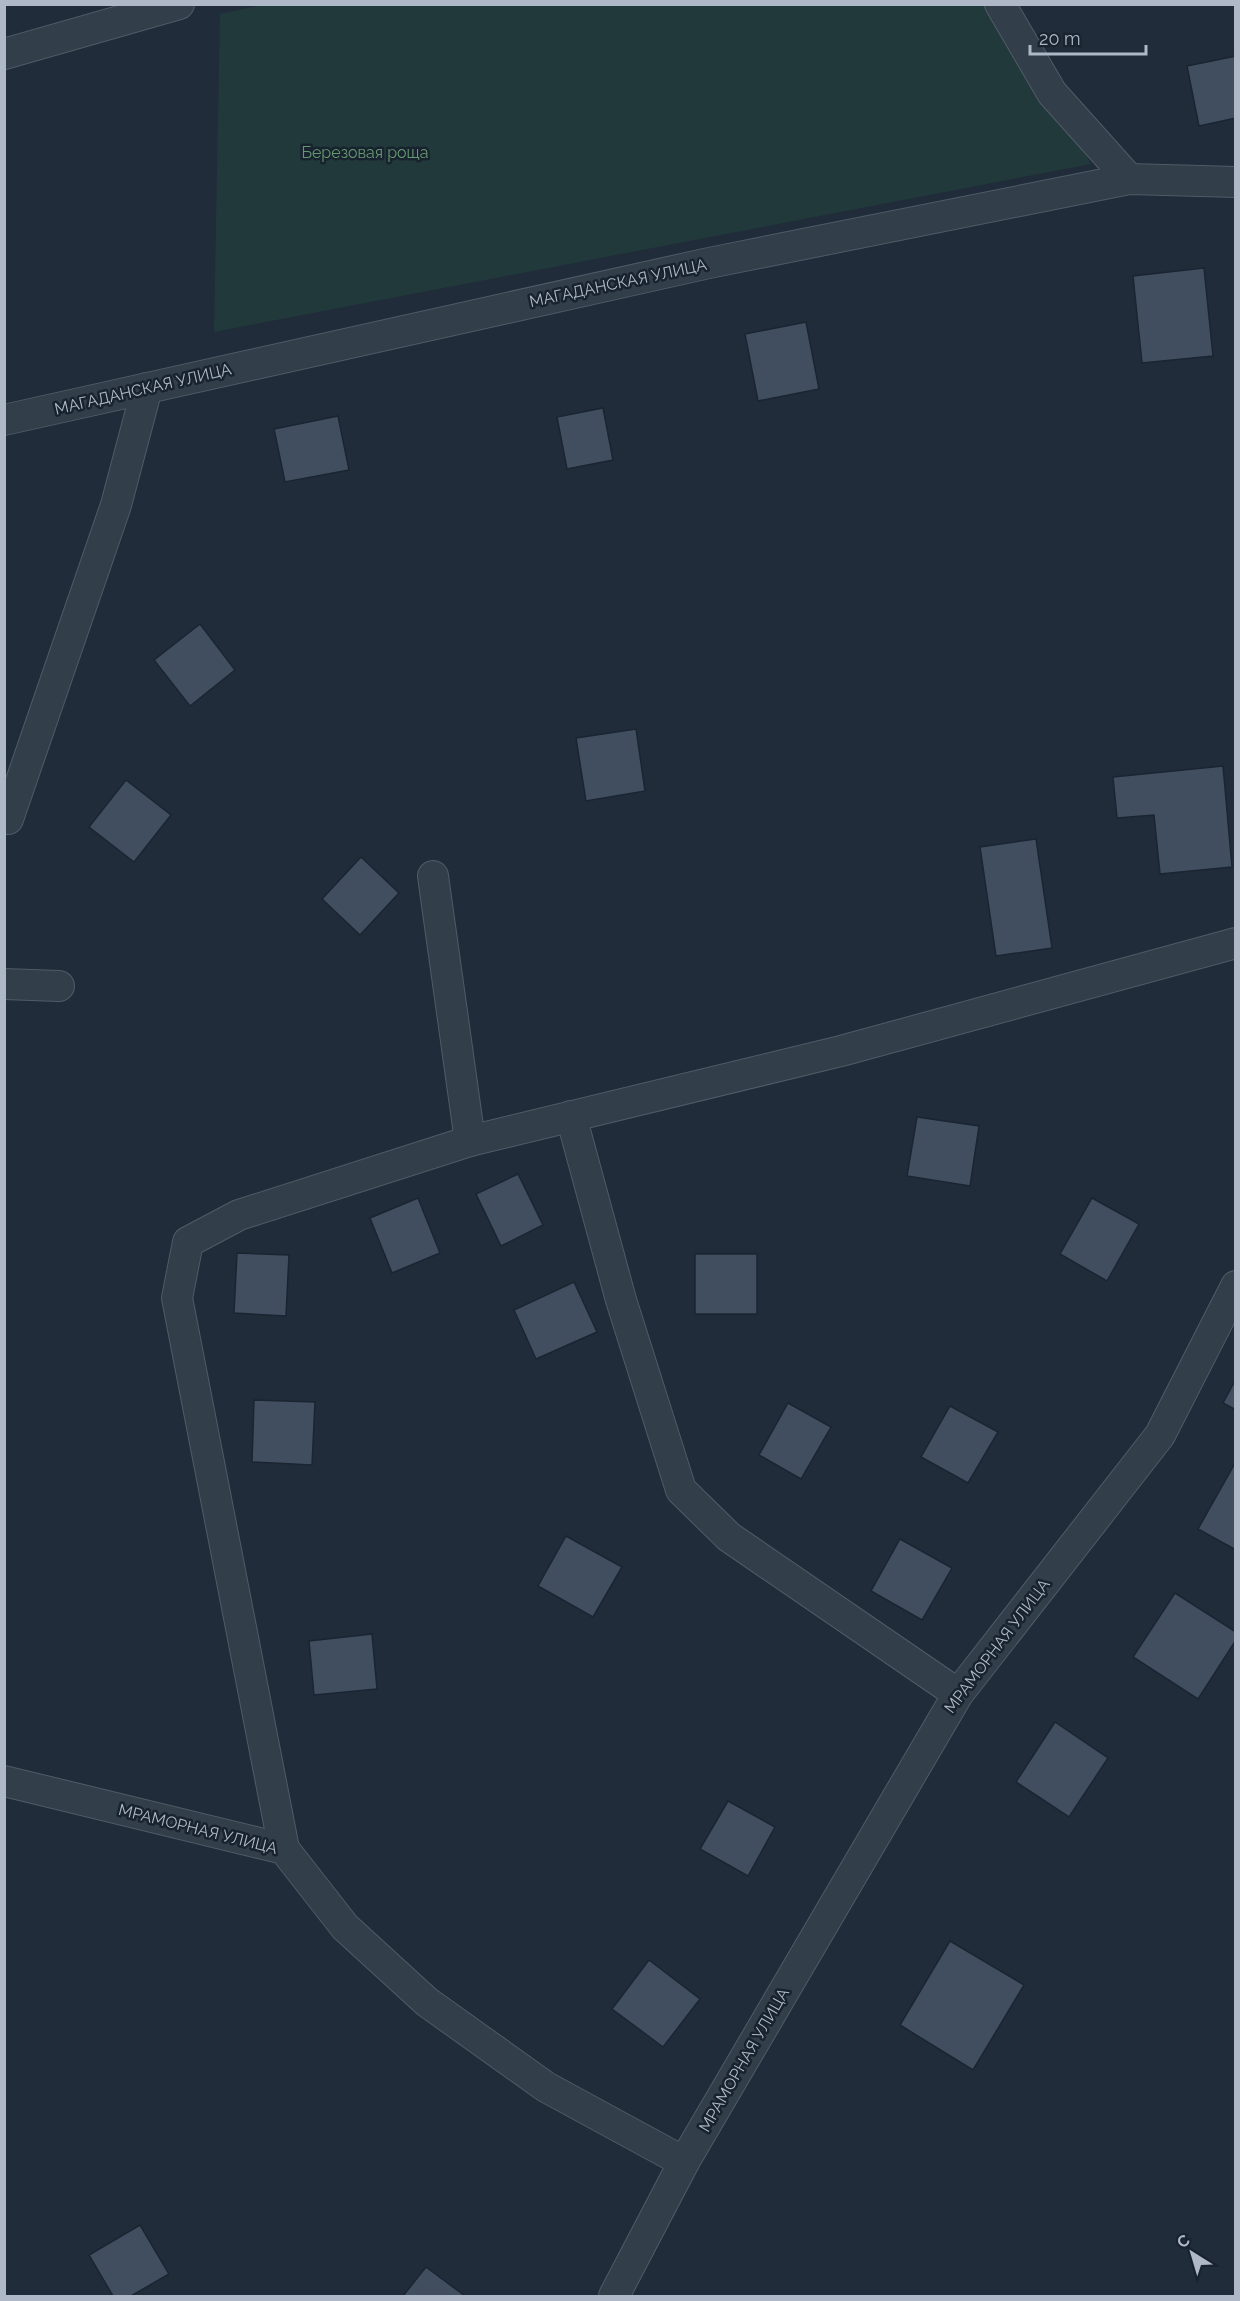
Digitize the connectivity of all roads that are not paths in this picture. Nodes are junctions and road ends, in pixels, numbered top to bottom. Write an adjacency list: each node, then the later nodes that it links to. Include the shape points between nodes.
1 (178, 4): 3 (street)
2 (1000, 4): 4 (street, via 1052,93)
3 (4, 54)
4 (1129, 179): 5 (street, МАГАДАНСКАЯ УЛИЦА); 6 (street, МАГАДАНСКАЯ УЛИЦА, via 709,263)
5 (1236, 182)
6 (147, 388): 7 (street, МАГАДАНСКАЯ УЛИЦА); 8 (street, via 116,505)
7 (4, 420)
8 (8, 819)
9 (433, 876): 14 (street)
10 (1236, 943): 13 (street, via 841,1051)
11 (4, 984): 12 (street)
12 (59, 986)
13 (571, 1116): 14 (street); 16 (street, via 621,1300 681,1490 729,1537)
14 (471, 1141): 18 (street, via 239,1215 188,1242 177,1298)
15 (1236, 1286): 16 (street, МРАМОРНАЯ УЛИЦА, via 1160,1435)
16 (958, 1694): 19 (street, МРАМОРНАЯ УЛИЦА)
17 (4, 1781): 18 (street, МРАМОРНАЯ УЛИЦА)
18 (284, 1849): 19 (street, МРАМОРНАЯ УЛИЦА, via 345,1927 427,2002 546,2087)
19 (684, 2162): 20 (street)
20 (614, 2296)

